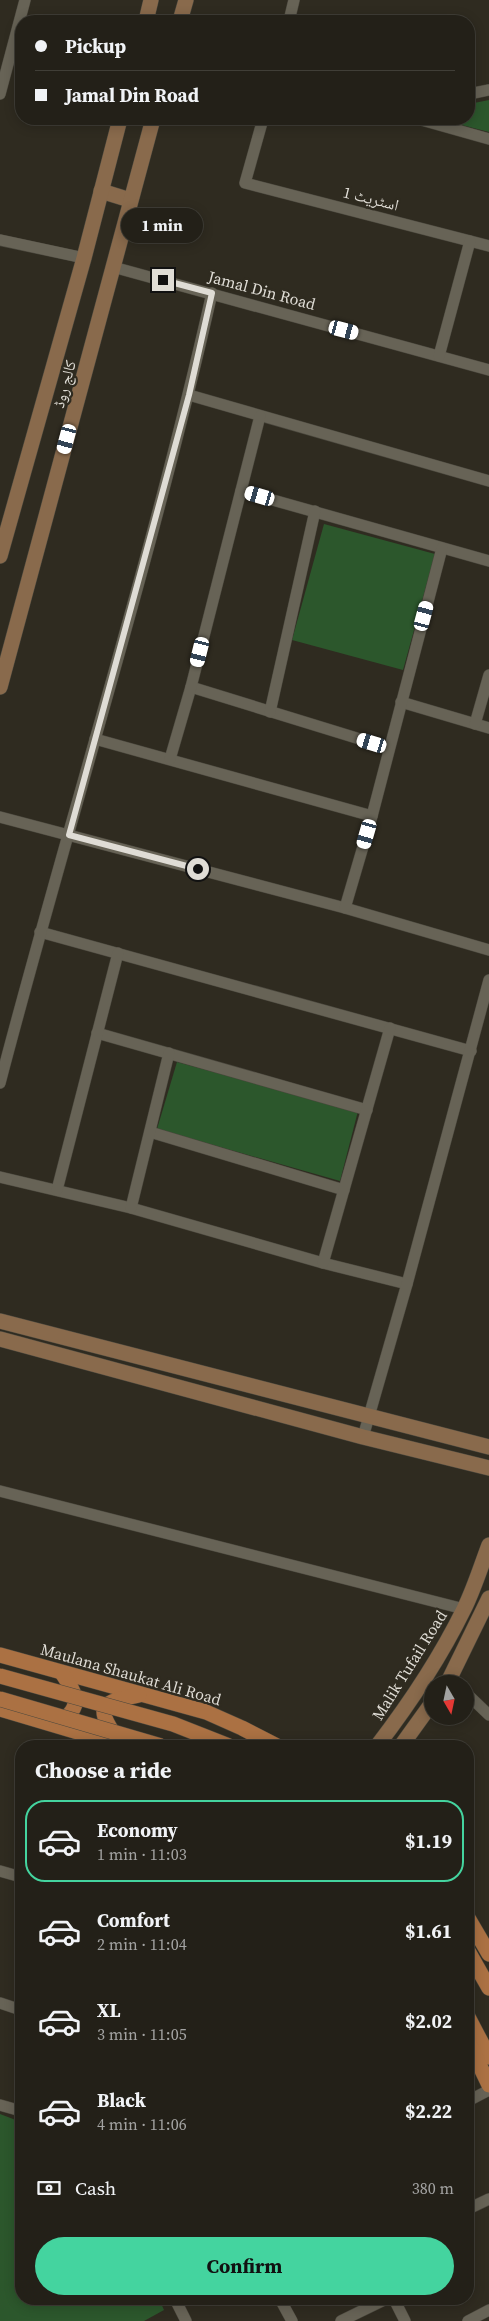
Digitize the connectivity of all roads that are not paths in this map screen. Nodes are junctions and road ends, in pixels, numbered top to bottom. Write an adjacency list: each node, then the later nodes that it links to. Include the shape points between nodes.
1 (25, 0): 5 (street)
2 (151, 0): 6 (street)
3 (186, 0): 7 (street)
4 (294, 0): 8 (street)
5 (21, 15)
6 (147, 15)
7 (182, 15)
8 (290, 15)
9 (15, 38): 12 (street)
10 (489, 90): 11 (street)
11 (475, 93)
12 (0, 94)
13 (118, 125): 18 (street, کالج روڈ)
14 (151, 125): 19 (street, کالج روڈ)
15 (261, 125): 21 (street, اسٹریٹ 1, via 245,183)
16 (439, 125): 17 (street)
17 (489, 139)
18 (101, 191): 19 (street); 23 (street, کالج روڈ)
19 (130, 200): 24 (street, کالج روڈ)
20 (0, 240): 23 (street)
21 (470, 241): 22 (street, اسٹریٹ 1); 26 (street)
22 (489, 246)
23 (84, 258): 33 (street, کالج روڈ)
24 (113, 267): 25 (street, Jamal Din Road); 38 (street, کالج روڈ)
25 (212, 293): 26 (street, Jamal Din Road); 28 (street)
26 (439, 356): 27 (street, Jamal Din Road)
27 (489, 370)
28 (189, 395): 29 (street); 44 (street)
29 (260, 416): 30 (street); 31 (street)
30 (489, 481)
31 (241, 490): 32 (street); 39 (street)
32 (315, 512): 34 (street); 41 (street)
33 (4, 527): 35 (street, کالج روڈ)
34 (442, 548): 36 (street); 40 (street)
35 (0, 556)
36 (489, 561)
37 (489, 675): 42 (street)
38 (0, 687)
39 (191, 687): 41 (street); 46 (street)
40 (401, 702): 42 (street); 45 (street)
41 (270, 712): 45 (street)
42 (475, 724): 43 (street)
43 (489, 728)
44 (95, 739): 46 (street); 49 (street)
45 (389, 748): 47 (street)
46 (170, 759): 47 (street)
47 (372, 816): 50 (street)
48 (0, 817): 49 (street)
49 (69, 835): 50 (street); 51 (street)
50 (345, 908): 52 (street)
51 (40, 932): 53 (street); 59 (street)
52 (489, 950)
53 (118, 953): 55 (street); 56 (street)
54 (489, 980): 57 (street)
55 (390, 1028): 57 (street); 60 (street)
56 (97, 1033): 58 (street); 63 (street)
57 (471, 1051): 67 (street)
58 (169, 1054): 60 (street); 61 (street)
59 (0, 1083)
60 (367, 1110): 64 (street)
61 (150, 1132): 64 (street); 65 (street)
62 (0, 1177): 63 (street)
63 (57, 1190): 65 (street)
64 (344, 1190): 66 (street)
65 (131, 1208): 66 (street)
66 (323, 1264): 67 (street)
67 (407, 1284): 70 (street)
68 (0, 1321): 70 (street)
69 (0, 1339): 71 (street)
70 (370, 1415): 71 (street); 72 (street)
71 (363, 1437): 73 (street)
72 (489, 1447)
73 (489, 1468)
74 (0, 1491): 77 (street)
75 (489, 1544): 77 (street, Malik Tufail Road)
76 (487, 1607): 80 (street)
77 (464, 1609): 94 (street, Malik Tufail Road, via 436,1661)
78 (0, 1655): 79 (main road, Maulana Shaukat Ali Road)
79 (62, 1673): 82 (main road, Maulana Shaukat Ali Road); 88 (main road, via 75,1694 75,1706 70,1716)
80 (452, 1675)
81 (0, 1676): 92 (main road, bridge, via 173,1724)
82 (144, 1694): 90 (main road, via 111,1701 105,1708 106,1723); 93 (main road, Maulana Shaukat Ali Road, via 206,1712)
83 (474, 1698): 85 (street)
84 (0, 1699): 91 (main road, bridge)
85 (486, 1707)
86 (0, 1709): 88 (main road)
87 (424, 1714): 95 (street)
88 (54, 1726): 89 (main road)
89 (102, 1740)
90 (119, 1740)
91 (140, 1740)
92 (214, 1740)
93 (265, 1740)
94 (381, 1740)
95 (405, 1740)
96 (0, 1871): 97 (street)
97 (15, 1875)
98 (474, 1928): 99 (main road)
99 (489, 1954)
100 (474, 1962): 101 (main road)
101 (489, 1988)
102 (0, 2003): 103 (street)
103 (15, 2008)
104 (474, 2028): 106 (main road)
105 (474, 2054): 107 (main road)
106 (489, 2057)
107 (489, 2086)
108 (489, 2090): 109 (street)
109 (474, 2098)
110 (0, 2105): 111 (street)
111 (15, 2109)
112 (489, 2199): 113 (street)
113 (474, 2206)
114 (177, 2305): 119 (street)
115 (283, 2305): 120 (street)
116 (374, 2305): 121 (street)
117 (397, 2305): 122 (street)
118 (489, 2311): 123 (street)
119 (186, 2321)
120 (292, 2321)
121 (341, 2321)
122 (405, 2321)
123 (468, 2321)

